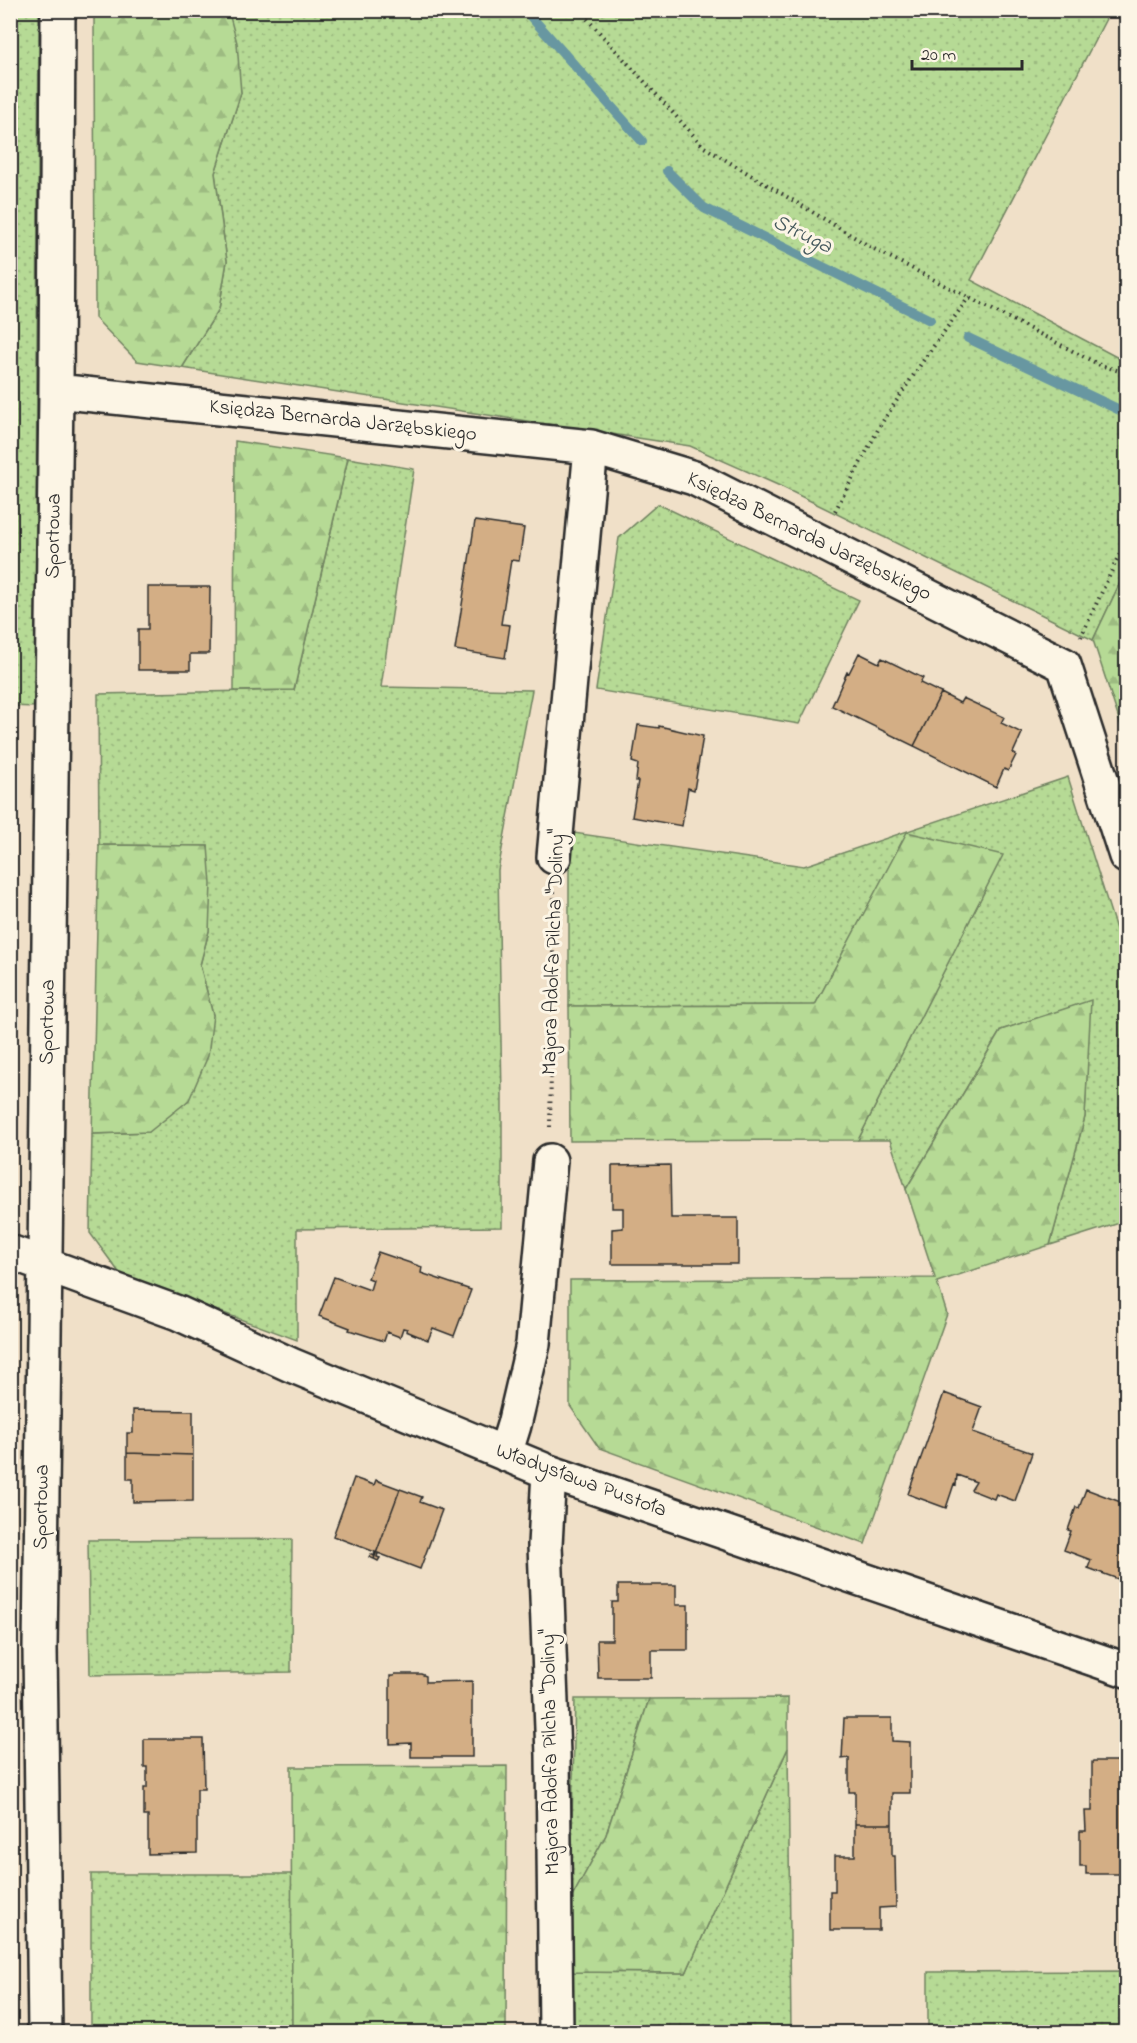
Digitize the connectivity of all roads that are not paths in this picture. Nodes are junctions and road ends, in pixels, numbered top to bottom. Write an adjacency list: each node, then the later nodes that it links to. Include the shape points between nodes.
1 (58, 10): 2 (street, Sportowa)
2 (56, 391): 3 (street, Księdza Bernarda Jarzębskiego); 8 (street, Sportowa)
3 (591, 447): 4 (street, Księdza Bernarda Jarzębskiego, via 694,478 1064,664); 5 (street, Majora Adolfa Pilcha "Doliny")
4 (1126, 856)
5 (554, 857)
6 (550, 1161): 9 (street, via 533,1344)
7 (10, 1252): 8 (street, Władysława Pustoła)
8 (45, 1265): 9 (street, Władysława Pustoła, via 178,1313 291,1365); 12 (street, Sportowa, via 40,1648)
9 (505, 1454): 10 (street, Władysława Pustoła)
10 (549, 1473): 11 (street, Władysława Pustoła); 13 (street, Majora Adolfa Pilcha "Doliny", via 545,1545 553,1755)
11 (1126, 1670)
12 (45, 2032)
13 (556, 2032)

